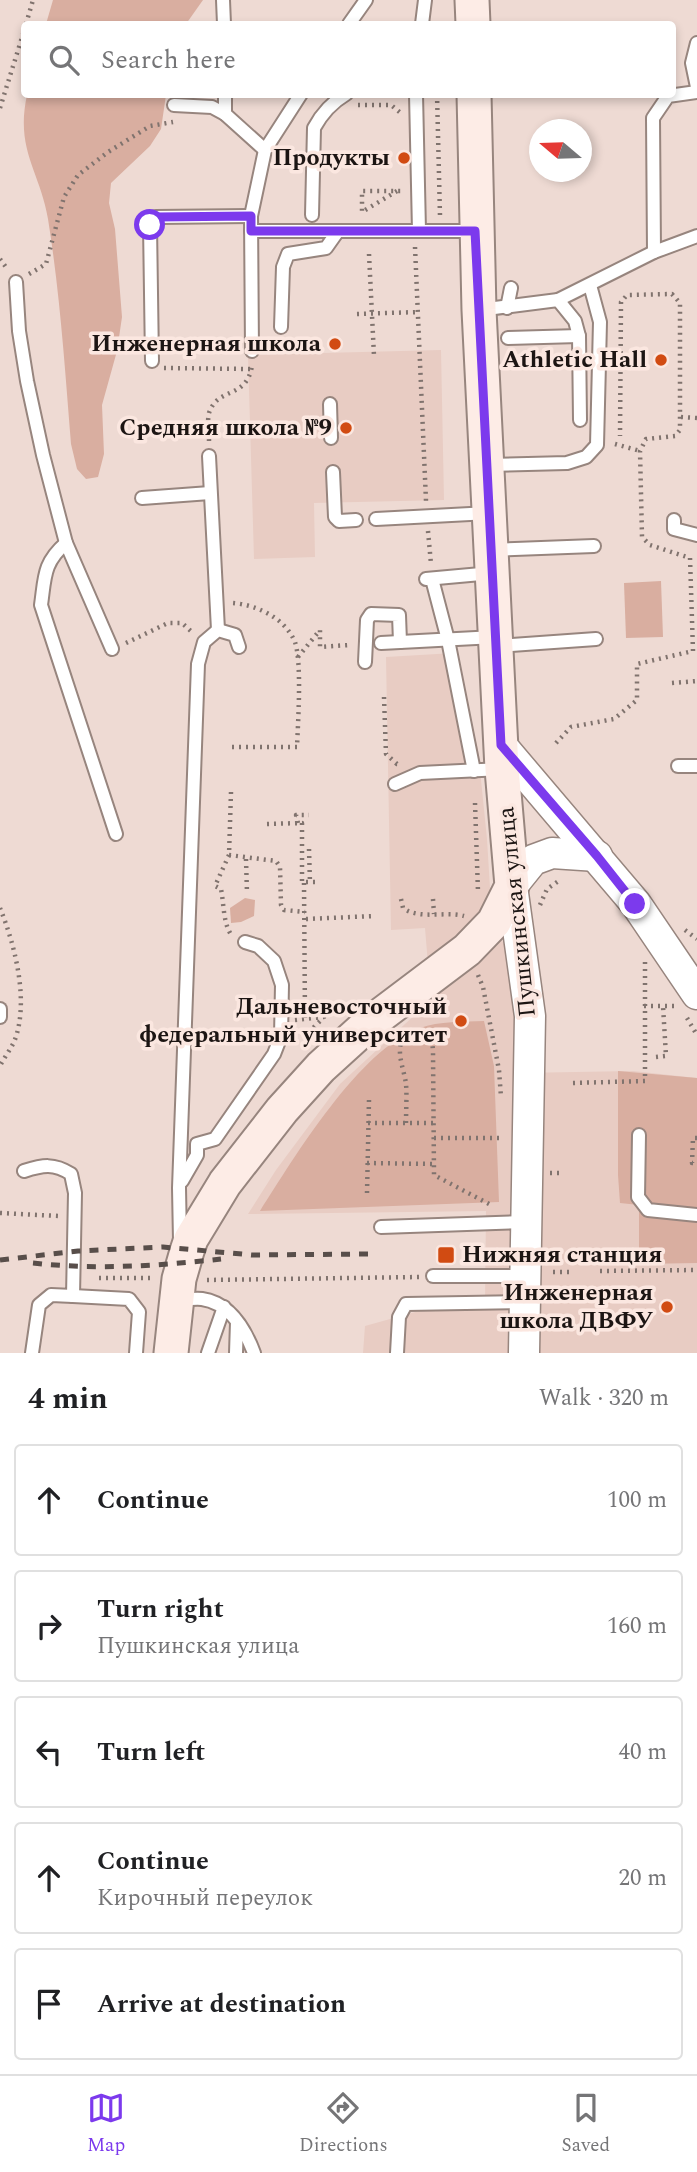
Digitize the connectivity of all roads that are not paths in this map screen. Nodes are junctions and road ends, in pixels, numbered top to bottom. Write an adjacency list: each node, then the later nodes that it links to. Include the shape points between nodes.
1 (223, 0): 5 (lane)
2 (366, 0): 6 (lane)
3 (425, 0): 7 (lane)
4 (472, 0): 8 (main road)
5 (223, 21)
6 (351, 21)
7 (422, 21)
8 (472, 21)
9 (697, 43): 10 (lane, via 692,63)
10 (697, 89): 11 (lane)
11 (676, 94)
12 (225, 98): 19 (lane)
13 (298, 98): 20 (lane)
14 (340, 98): 21 (lane, via 314,128)
15 (416, 98): 23 (lane)
16 (474, 98): 26 (main road, Пушкинская улица)
17 (667, 98): 28 (lane, via 653,118)
18 (174, 106): 19 (lane, via 208,105)
19 (225, 114): 20 (lane)
20 (265, 150): 22 (lane)
21 (312, 215)
22 (251, 216): 24 (lane); 38 (lane, via 156,217 150,225)
23 (419, 230): 25 (lane); 26 (lane)
24 (251, 231): 25 (lane); 37 (lane)
25 (338, 231): 34 (lane, via 326,248 288,254 283,267)
26 (475, 231): 33 (main road, Пушкинская улица)
27 (697, 236): 28 (lane)
28 (654, 252): 30 (lane)
29 (16, 282): 52 (lane, via 27,381)
30 (590, 285): 32 (lane); 43 (lane, via 600,321 597,445 586,457 567,463)
31 (511, 288): 33 (lane)
32 (558, 300): 33 (lane); 35 (lane, via 575,321)
33 (493, 309): 43 (main road, Пушкинская улица)
34 (281, 327)
35 (579, 336): 36 (lane); 40 (lane)
36 (508, 338)
37 (252, 351)
38 (152, 361)
39 (330, 404): 41 (lane)
40 (580, 420)
41 (331, 438)
42 (209, 456): 45 (lane)
43 (487, 465): 47 (main road, Пушкинская улица)
44 (333, 472): 49 (lane, via 335,517)
45 (210, 493): 46 (lane); 55 (lane)
46 (142, 498)
47 (489, 513): 48 (lane); 54 (main road, Пушкинская улица)
48 (376, 519)
49 (356, 520)
50 (674, 520): 51 (lane, via 677,531)
51 (697, 535)
52 (65, 543): 62 (lane); 68 (lane, via 51,556 41,605)
53 (594, 546): 54 (lane)
54 (492, 562): 57 (lane, via 428,579); 58 (main road, Пушкинская улица)
55 (218, 630): 61 (lane, via 235,635); 77 (lane, via 204,642 198,664)
56 (596, 639): 58 (lane)
57 (448, 640): 58 (lane); 59 (lane); 64 (lane)
58 (496, 641): 64 (main road, Пушкинская улица)
59 (400, 642): 60 (lane); 63 (lane, via 399,615 371,614)
60 (381, 643)
61 (239, 647)
62 (112, 649)
63 (365, 662)
64 (492, 762): 67 (lane, via 420,773); 69 (street); 70 (main road, Пушкинская улица)
65 (678, 766): 66 (lane)
66 (697, 766)
67 (395, 784)
68 (116, 834)
69 (597, 856): 70 (street, via 552,853 533,860); 72 (street)
70 (512, 886): 79 (street, Пушкинская улица, via 530,1016); 81 (main road, via 494,922 467,950 365,1027 282,1110 225,1183)
71 (245, 942): 77 (lane, via 258,946 274,961 282,985 281,1036 274,1054 215,1139 197,1144 197,1155)
72 (697, 994)
73 (0, 1009): 74 (lane)
74 (0, 1017)
75 (639, 1135): 78 (lane, via 638,1197 648,1210)
76 (24, 1171): 84 (lane, via 44,1165 71,1174 75,1193)
77 (179, 1188): 81 (lane)
78 (697, 1215)
79 (514, 1216): 80 (lane); 83 (street, Пушкинская улица)
80 (380, 1227)
81 (178, 1265): 85 (lane, via 204,1299); 89 (main road)
82 (433, 1276): 83 (lane)
83 (534, 1283): 93 (lane, via 406,1304 399,1317); 94 (street, Пушкинская улица)
84 (73, 1296): 87 (lane, via 51,1294 39,1305); 88 (lane, via 129,1300 139,1312)
85 (224, 1307): 86 (lane); 90 (lane)
86 (237, 1320): 91 (lane); 92 (lane)
87 (32, 1353)
88 (136, 1353)
89 (171, 1353)
90 (208, 1353)
91 (236, 1353)
92 (254, 1353)
93 (397, 1353)
94 (524, 1353)

